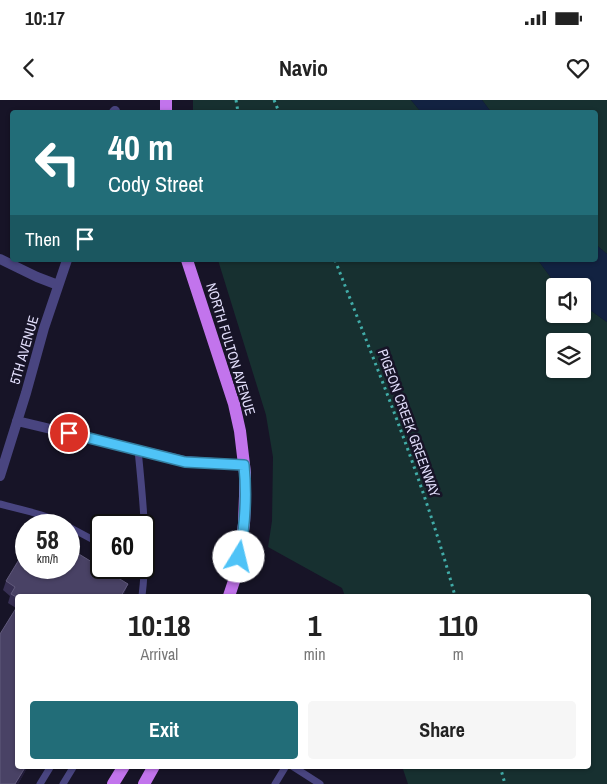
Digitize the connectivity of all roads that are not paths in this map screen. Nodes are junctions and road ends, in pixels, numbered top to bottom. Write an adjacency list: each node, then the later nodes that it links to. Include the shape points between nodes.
1 (0, 259): 4 (street)
2 (66, 262): 4 (street, 5TH AVENUE)
3 (188, 262): 7 (main road, NORTH FULTON AVENUE, via 234,404)
4 (58, 285): 5 (street, 5TH AVENUE)
5 (17, 421): 6 (street); 8 (street, 5TH AVENUE)
6 (138, 450): 7 (street, via 185,462); 11 (lane)
7 (244, 465): 14 (main road, NORTH FULTON AVENUE, via 244,524)
8 (0, 476)
9 (0, 504): 10 (lane)
10 (36, 514)
11 (143, 514)
12 (143, 579): 13 (lane)
13 (142, 594)
14 (230, 594)
15 (48, 769): 21 (lane)
16 (72, 769): 22 (lane)
17 (122, 769): 23 (main road)
18 (152, 769): 24 (main road)
19 (284, 769): 25 (lane)
20 (297, 769): 26 (lane)
21 (40, 784)
22 (63, 784)
23 (113, 784)
24 (144, 784)
25 (275, 784)
26 (320, 784)

